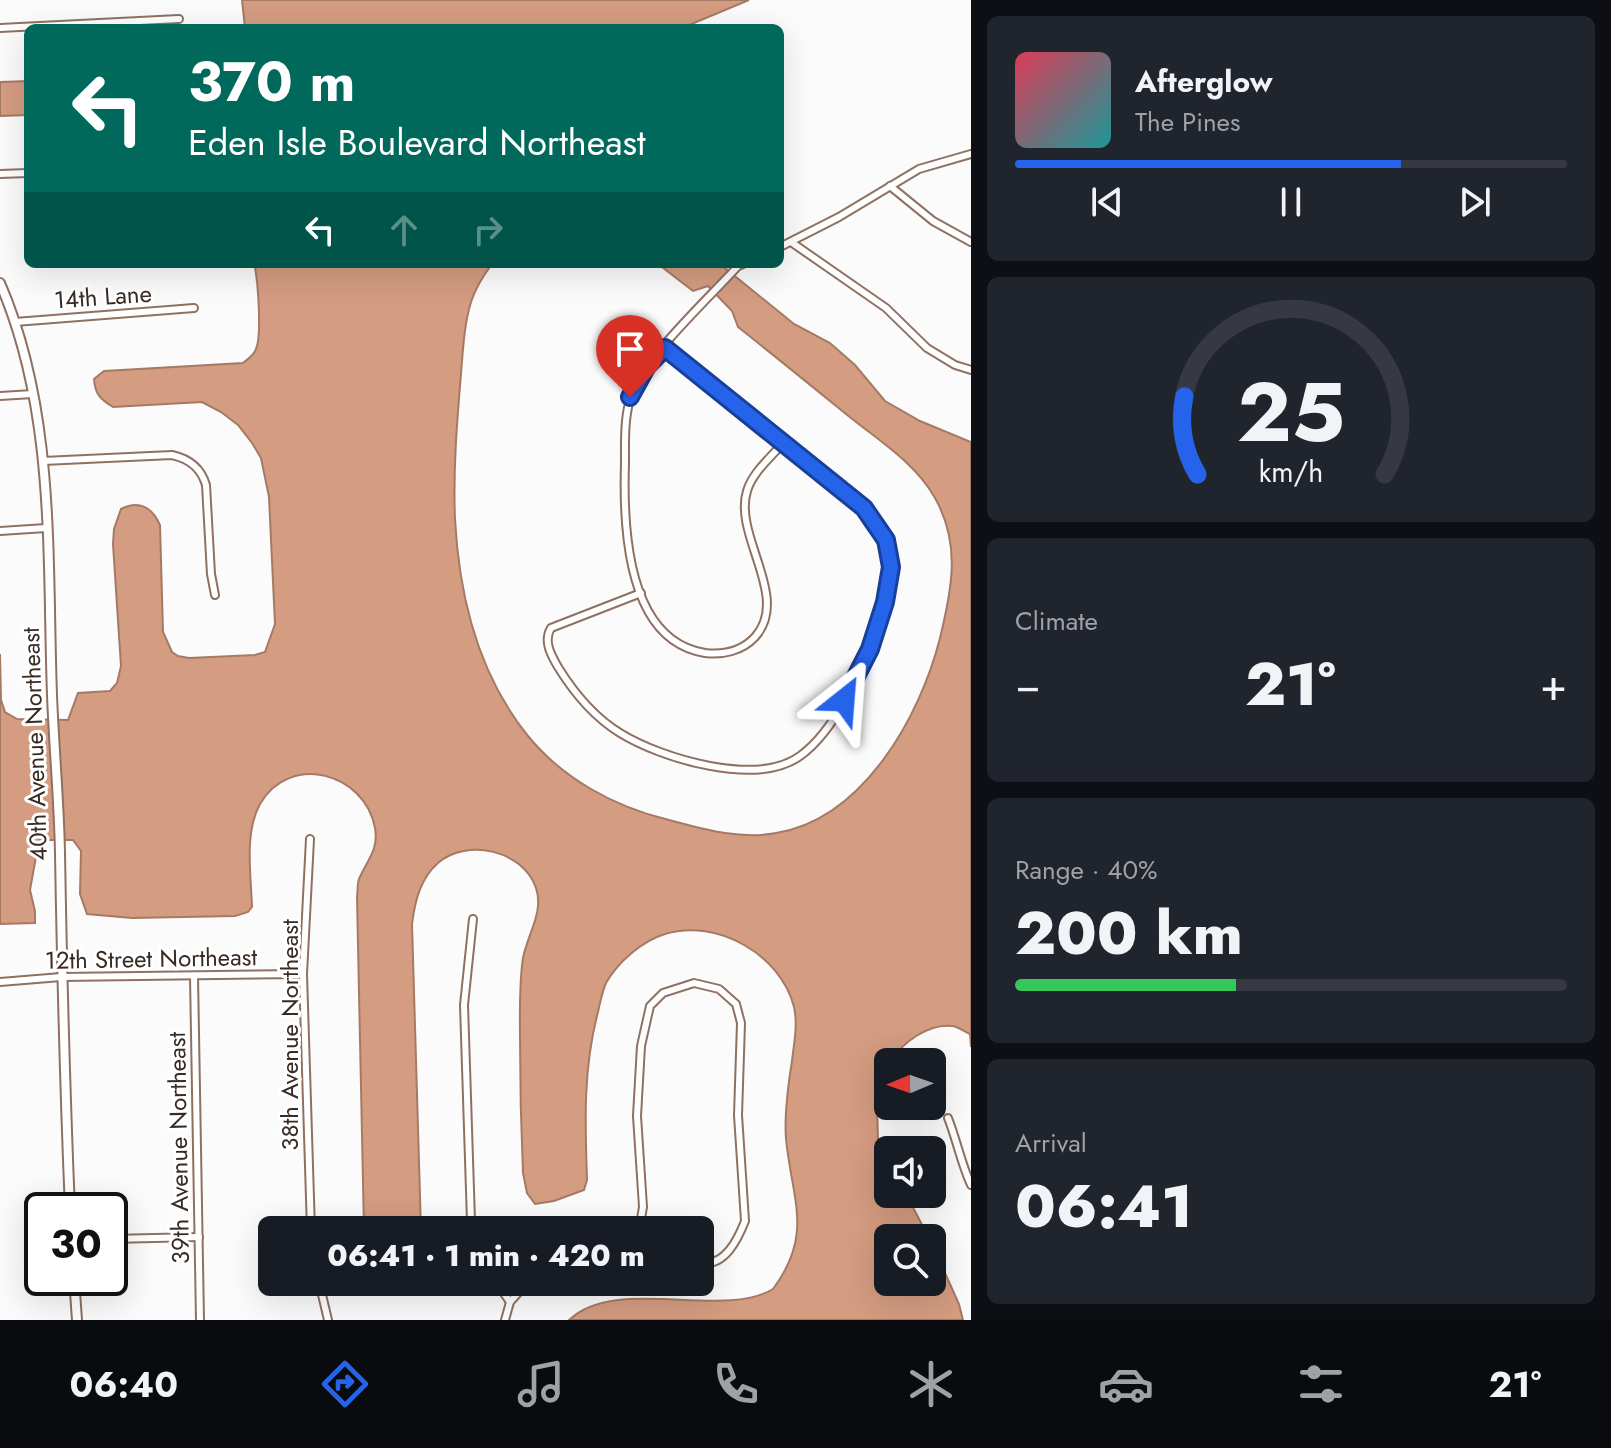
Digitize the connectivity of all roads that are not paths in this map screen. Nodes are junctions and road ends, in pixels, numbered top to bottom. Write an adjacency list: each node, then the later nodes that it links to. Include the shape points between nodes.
1 (179, 19): 2 (street)
2 (80, 24)
3 (24, 27): 4 (street)
4 (0, 28)
5 (971, 154): 8 (street, via 919,169)
6 (24, 173): 7 (street)
7 (0, 174)
8 (890, 186): 9 (street); 10 (street, via 933,221)
9 (791, 242): 11 (street); 17 (street, via 886,308 927,348)
10 (971, 242)
11 (784, 245)
12 (738, 268): 16 (street)
13 (0, 283): 15 (street, 40th Avenue Northeast)
14 (194, 308): 15 (street, 14th Lane)
15 (15, 322): 18 (street, 40th Avenue Northeast)
16 (665, 348): 20 (street); 24 (street, via 634,387 627,419 624,525)
17 (971, 370)
18 (33, 394): 19 (street); 21 (street, 40th Avenue Northeast)
19 (0, 396)
20 (783, 443): 24 (street, via 751,483 745,500 767,598 756,636 719,654 685,647 663,630); 24 (street, via 864,508 881,529 890,553 889,584 870,649 812,746 774,769 743,771 639,743 593,711 553,659 548,633 558,624)
21 (43, 461): 22 (street, 40th Avenue Northeast); 25 (street, via 172,455 191,462 203,475)
22 (46, 528): 23 (street); 30 (street, 40th Avenue Northeast)
23 (0, 531)
24 (641, 593)
25 (215, 595)
26 (310, 839): 28 (street, 38th Avenue Northeast)
27 (473, 919): 36 (street, via 464,1005)
28 (303, 974): 29 (street, 12th Street Northeast); 35 (street, 38th Avenue Northeast)
29 (194, 976): 30 (street, 12th Street Northeast); 38 (street, 39th Avenue Northeast)
30 (61, 977): 31 (street, 12th Street Northeast); 34 (street, 40th Avenue Northeast)
31 (0, 982)
32 (948, 1118): 33 (street)
33 (971, 1185)
34 (69, 1192)
35 (311, 1216)
36 (471, 1216)
37 (641, 1216): 40 (street, via 637,1116 641,1046 650,1006 663,993 704,984 736,1004 741,1023 738,1115 745,1221 741,1237)
38 (199, 1237): 39 (street); 47 (street, 39th Avenue Northeast)
39 (128, 1239)
40 (714, 1261)
41 (75, 1296): 46 (street)
42 (322, 1296): 48 (street)
43 (506, 1296): 45 (street)
44 (515, 1296): 45 (street)
45 (510, 1302): 49 (street)
46 (77, 1320)
47 (200, 1320)
48 (328, 1320)
49 (505, 1320)

